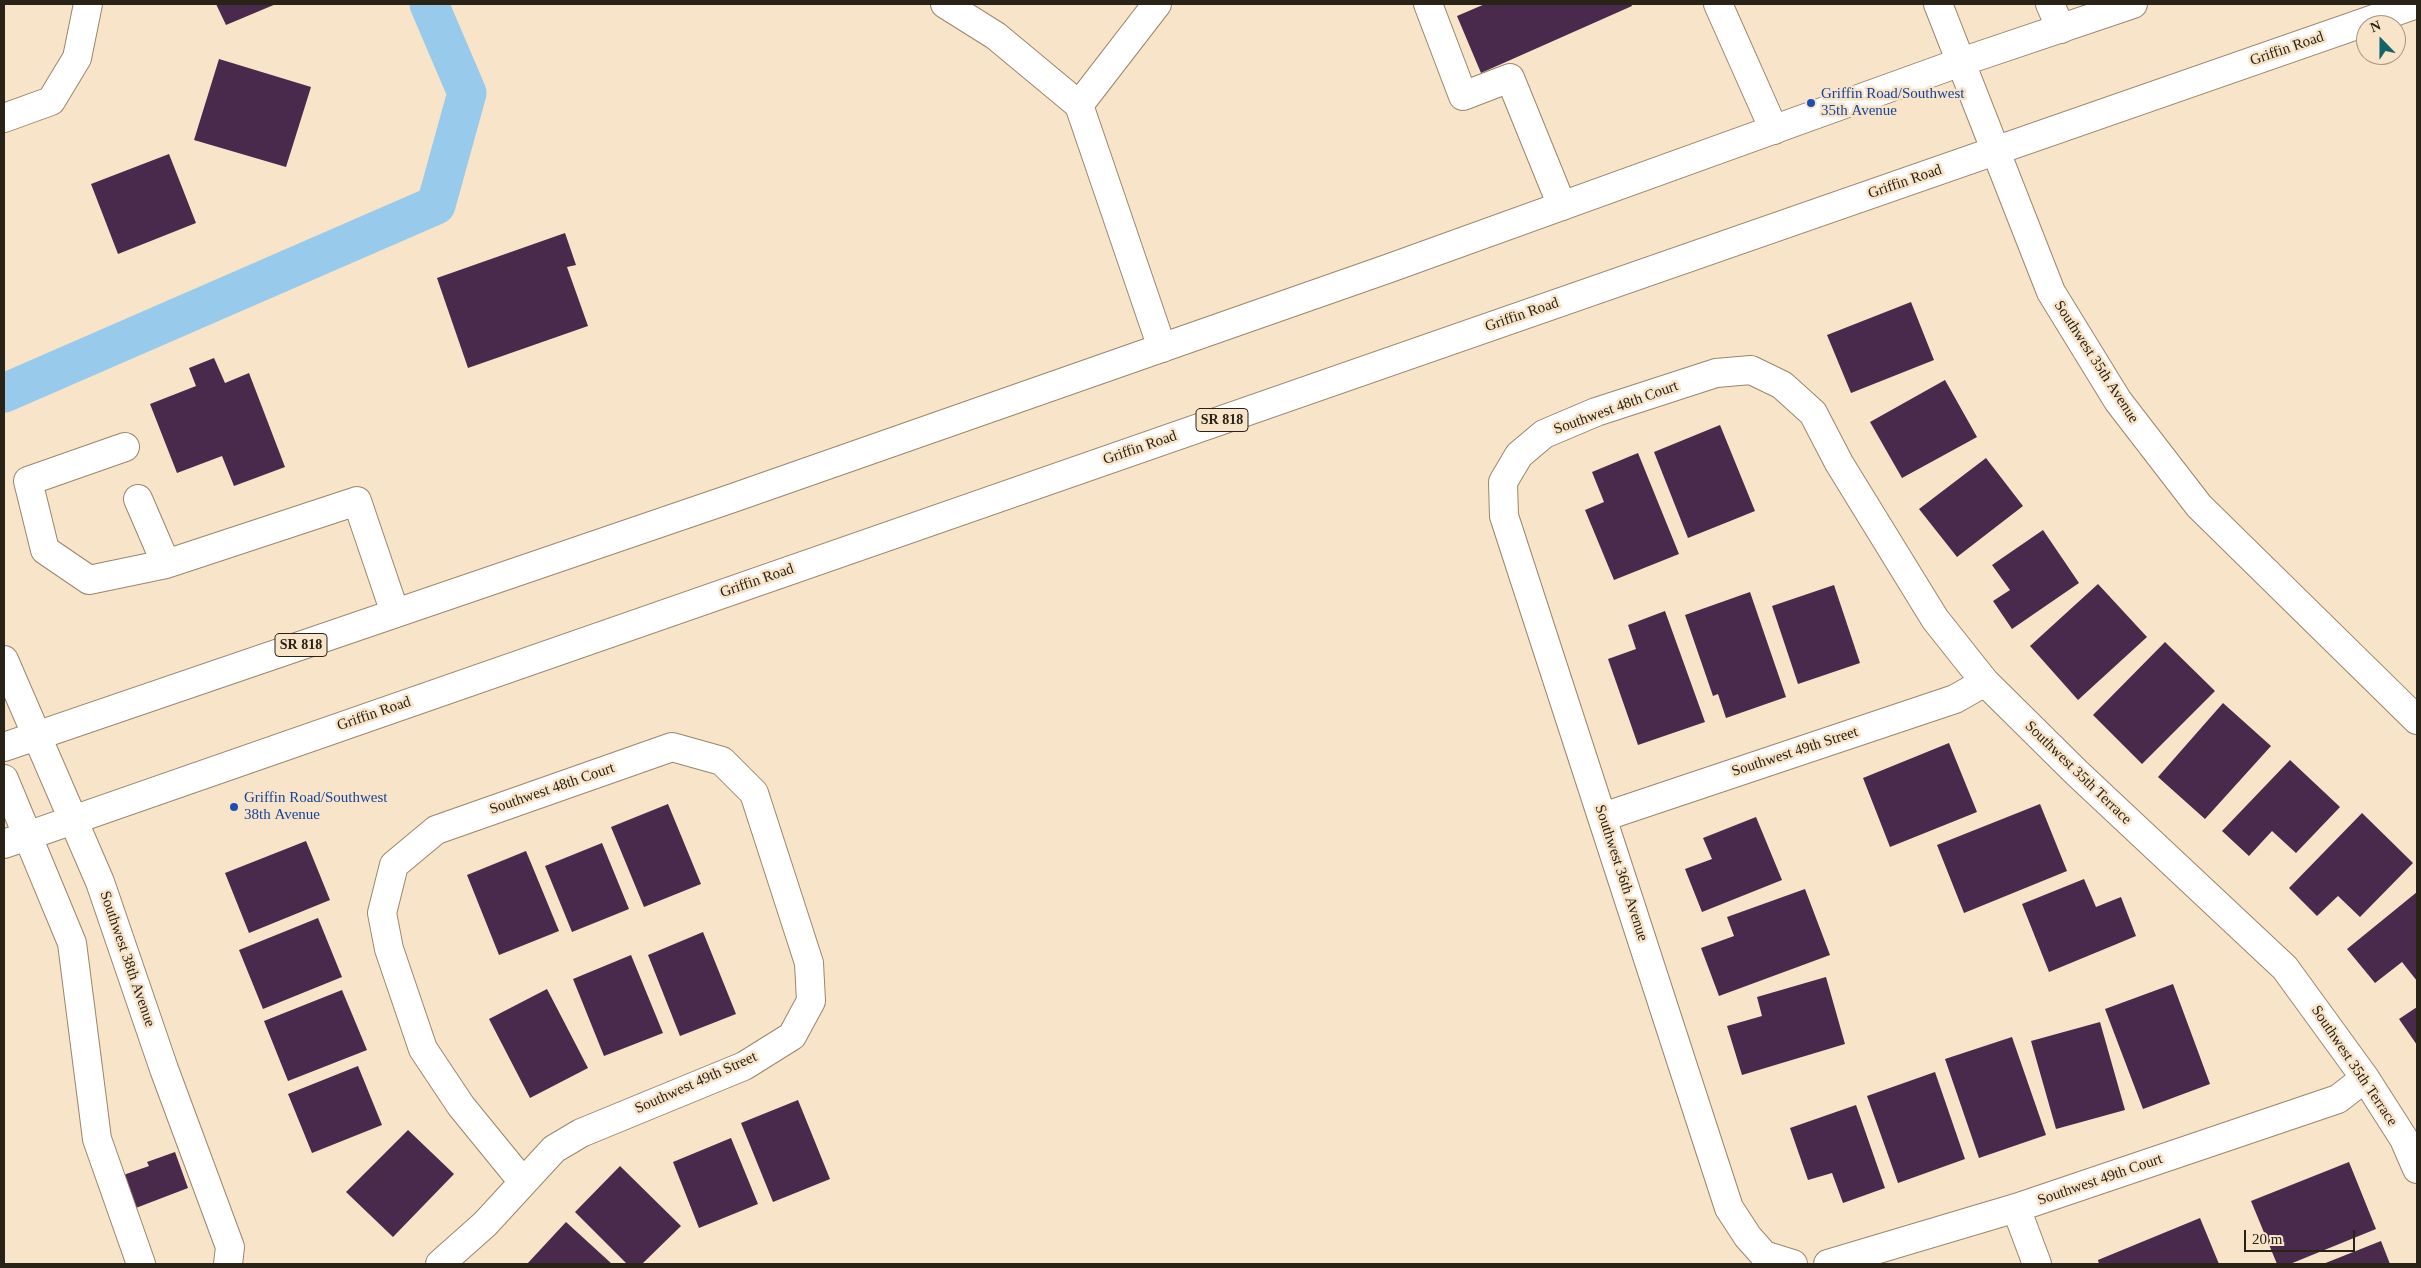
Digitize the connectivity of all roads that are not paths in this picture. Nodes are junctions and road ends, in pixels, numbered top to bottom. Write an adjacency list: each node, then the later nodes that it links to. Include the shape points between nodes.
1 (88, 4): 13 (street, via 76,58 51,101)
2 (945, 4): 12 (street, via 996,36)
3 (1157, 4): 12 (street)
4 (1428, 4): 16 (street, via 1464,96 1510,78)
5 (1718, 4): 14 (street)
6 (1938, 4): 11 (street, Southwest 35th Avenue)
7 (2050, 4): 10 (street)
8 (2133, 4): 10 (street, SR 818)
9 (2417, 4): 15 (street, Griffin Road / SR 818)
10 (2060, 29): 11 (street, SR 818)
11 (1961, 62): 14 (street, SR 818); 15 (street, Southwest 35th Avenue)
12 (1079, 105): 17 (street)
13 (4, 118)
14 (1774, 130): 16 (street, SR 818)
15 (1994, 151): 26 (street, Southwest 35th Avenue, via 2052,292 2118,401 2199,506); 32 (street, Griffin Road / SR 818)
16 (1562, 206): 17 (street, SR 818)
17 (1162, 348): 23 (street, SR 818)
18 (1751, 370): 20 (street, Southwest 48th Court, via 1716,373 1596,412 1544,434 1519,454); 25 (street, Southwest 35th Terrace, via 1782,384 1813,413 1839,463 1936,619)
19 (125, 447): 22 (street, via 28,481 45,550 89,580)
20 (1503, 482): 31 (street, Southwest 36th Avenue, via 1504,516)
21 (138, 500): 22 (street)
22 (166, 564): 23 (street, via 356,501)
23 (395, 613): 27 (street, SR 818)
24 (4, 660): 27 (street, Southwest 38th Avenue)
25 (1985, 682): 31 (street, Southwest 49th Street, via 1955,699); 34 (street, Southwest 35th Terrace, via 2285,968)
26 (2417, 720)
27 (37, 736): 28 (street, SR 818); 32 (street, Southwest 38th Avenue)
28 (4, 747)
29 (722, 761): 36 (street, Southwest 49th Street, via 754,793 809,963 811,1001 792,1036 744,1066 580,1133 554,1149); 36 (street, Southwest 48th Court, via 672,747 436,830 394,865 382,913 389,949 423,1049 461,1106)
30 (4, 779): 33 (street)
31 (1603, 817): 41 (street, Southwest 36th Avenue, via 1729,1208 1764,1255)
32 (73, 819): 33 (street, Griffin Road / SR 818); 39 (street, Southwest 38th Avenue, via 103,889 164,1069 230,1247)
33 (16, 839): 38 (street, via 72,943 97,1139)
34 (2365, 1078): 35 (street, Southwest 35th Terrace, via 2404,1139); 37 (street, Southwest 49th Court, via 2338,1099)
35 (2417, 1169)
36 (523, 1182): 40 (street, Southwest 49th Street, via 486,1224)
37 (2016, 1208): 42 (street, Southwest 49th Court); 43 (street)
38 (141, 1264)
39 (228, 1264)
40 (440, 1264)
41 (1793, 1264)
42 (1828, 1264)
43 (2037, 1264)

